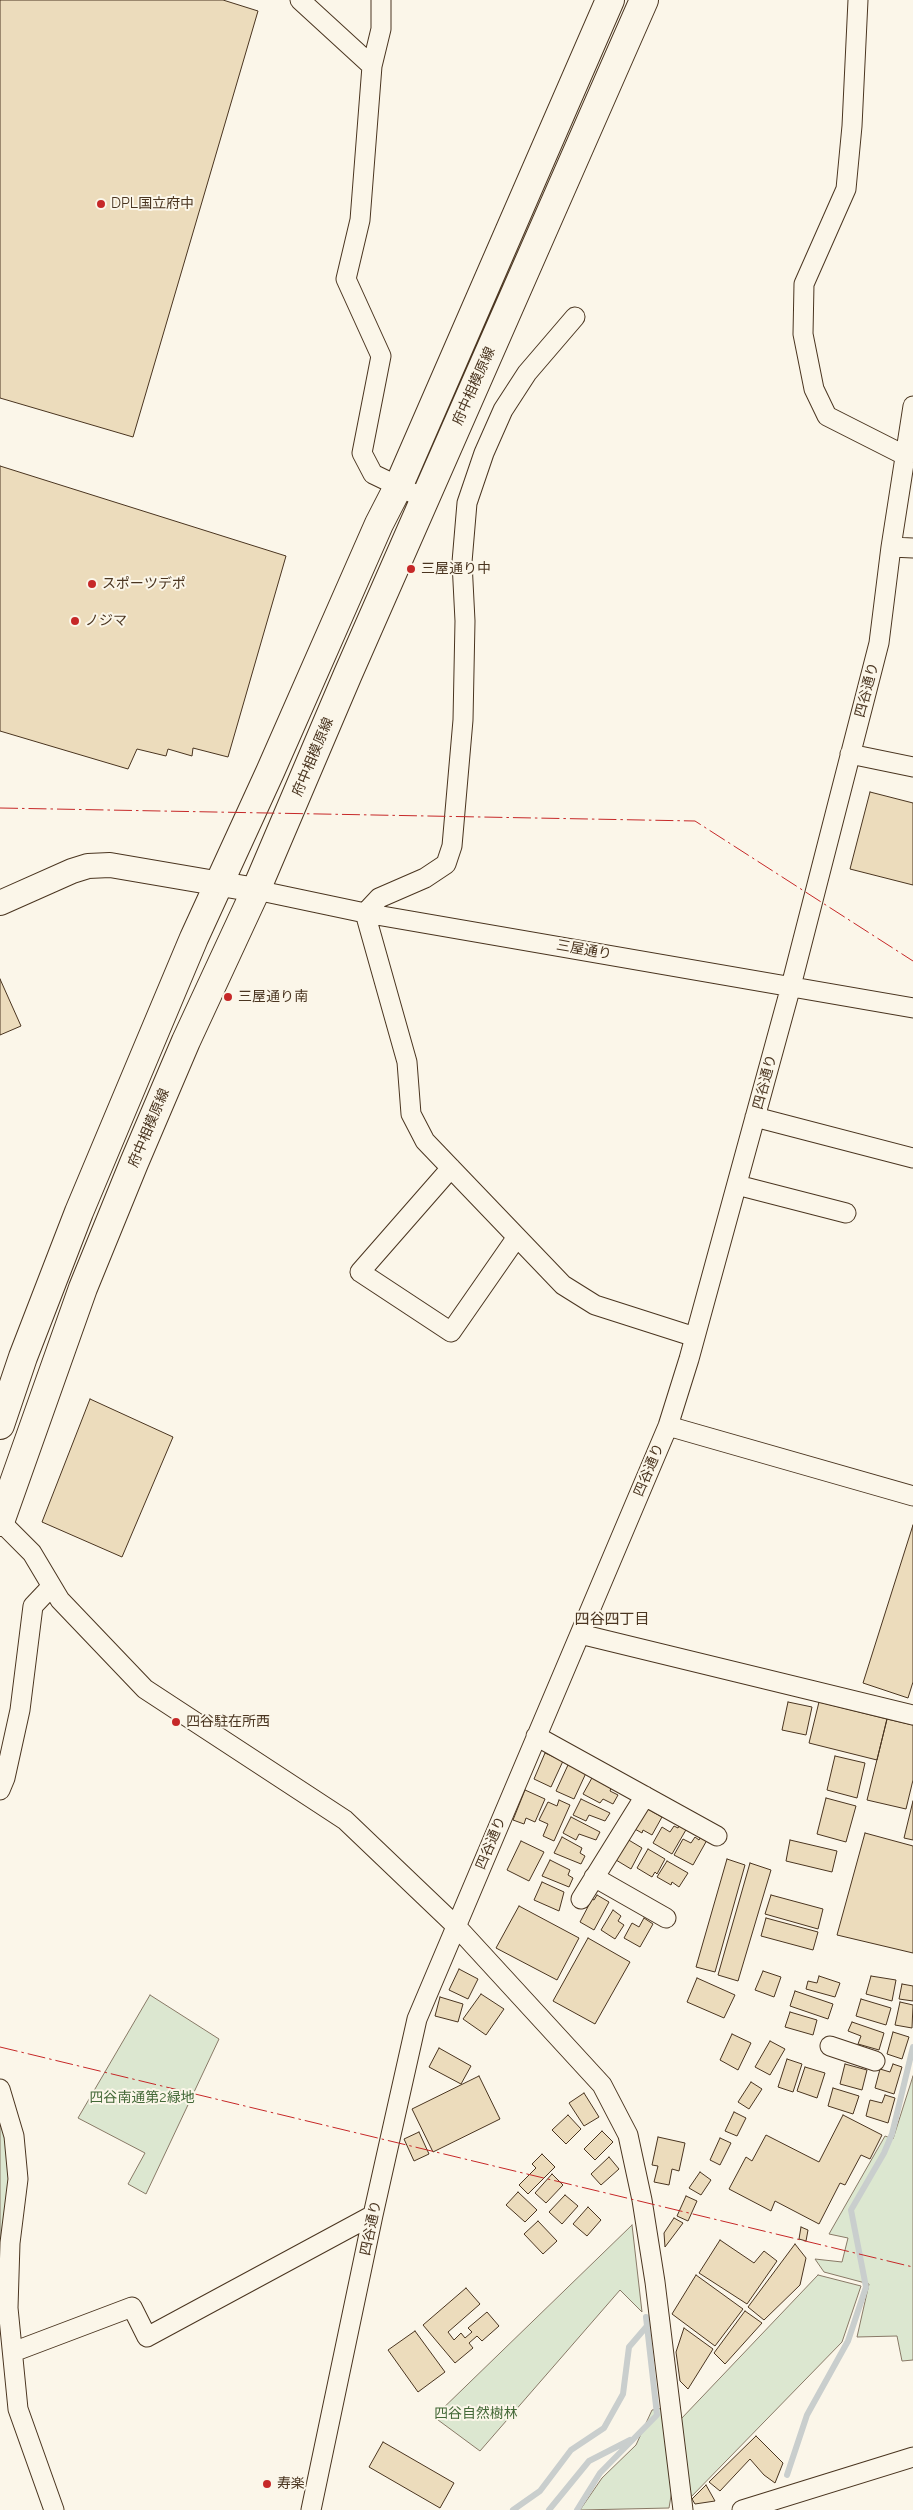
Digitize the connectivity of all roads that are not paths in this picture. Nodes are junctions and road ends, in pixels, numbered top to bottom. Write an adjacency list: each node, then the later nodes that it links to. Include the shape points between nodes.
1 (300, 0): 6 (street)
2 (382, 0): 6 (street, via 381,29)
3 (610, 0): 10 (main road)
4 (644, 0): 11 (main road, 府中相模原線)
5 (858, 0): 9 (street, via 846,189 804,284 803,334 814,389 827,416)
6 (372, 66): 10 (street, via 360,220 346,279 382,356 362,453 373,474)
7 (574, 317): 19 (street, via 527,372 503,410 467,504 462,562 465,621 463,720 452,846 446,864 425,878 379,898)
8 (913, 406): 9 (street, 四谷通り)
9 (906, 456): 12 (street, 四谷通り)
10 (399, 485): 11 (street); 16 (main road)
11 (425, 499): 17 (main road, 府中相模原線)
12 (891, 547): 13 (street); 14 (street, 四谷通り, via 879,643)
13 (913, 548)
14 (850, 754): 15 (street); 20 (street, 四谷通り)
15 (913, 767)
16 (218, 884): 17 (street); 18 (street, via 131,867 88,866); 29 (main road, via 82,1204)
17 (256, 890): 19 (street, 三屋通り); 32 (main road, 府中相模原線, via 186,1040 87,1279)
18 (0, 903)
19 (365, 913): 20 (street, 三屋通り); 24 (street, via 407,1062 411,1114 425,1140)
20 (791, 986): 21 (street, 三屋通り); 22 (street, 四谷通り)
21 (913, 1008)
22 (755, 1117): 23 (street); 25 (street, 四谷通り)
23 (913, 1158)
24 (451, 1168): 27 (street); 27 (street, via 360,1272 451,1332)
25 (736, 1185): 26 (street); 28 (street, 四谷通り)
26 (846, 1213)
27 (517, 1237): 28 (street, via 563,1285 595,1305)
28 (695, 1337): 30 (street, 四谷通り)
29 (0, 1425)
30 (668, 1426): 31 (street); 34 (street, 四谷通り)
31 (913, 1496)
32 (0, 1521): 33 (street, via 32,1552)
33 (51, 1587): 37 (street, via 33,1606 20,1710); 43 (street, via 145,1689 345,1820)
34 (580, 1634): 35 (street); 36 (street, 四谷通り)
35 (913, 1715)
36 (536, 1736): 38 (street); 43 (street, 四谷通り)
37 (0, 1790)
38 (645, 1796): 39 (street); 40 (street)
39 (717, 1836)
40 (594, 1877): 41 (street); 42 (street)
41 (581, 1899)
42 (666, 1918)
43 (456, 1926): 47 (street, 四谷通り, via 417,2019); 53 (street, via 602,2085 628,2135 650,2248)
44 (830, 2046): 45 (street)
45 (875, 2061)
46 (0, 2089): 48 (street, via 14,2136 18,2179)
47 (373, 2215): 49 (street, via 147,2337 132,2307); 52 (street, 四谷通り)
48 (4, 2305): 49 (street)
49 (13, 2352): 51 (street, via 18,2408)
50 (913, 2457): 54 (street)
51 (54, 2510)
52 (311, 2510)
53 (683, 2510)
54 (742, 2510)

